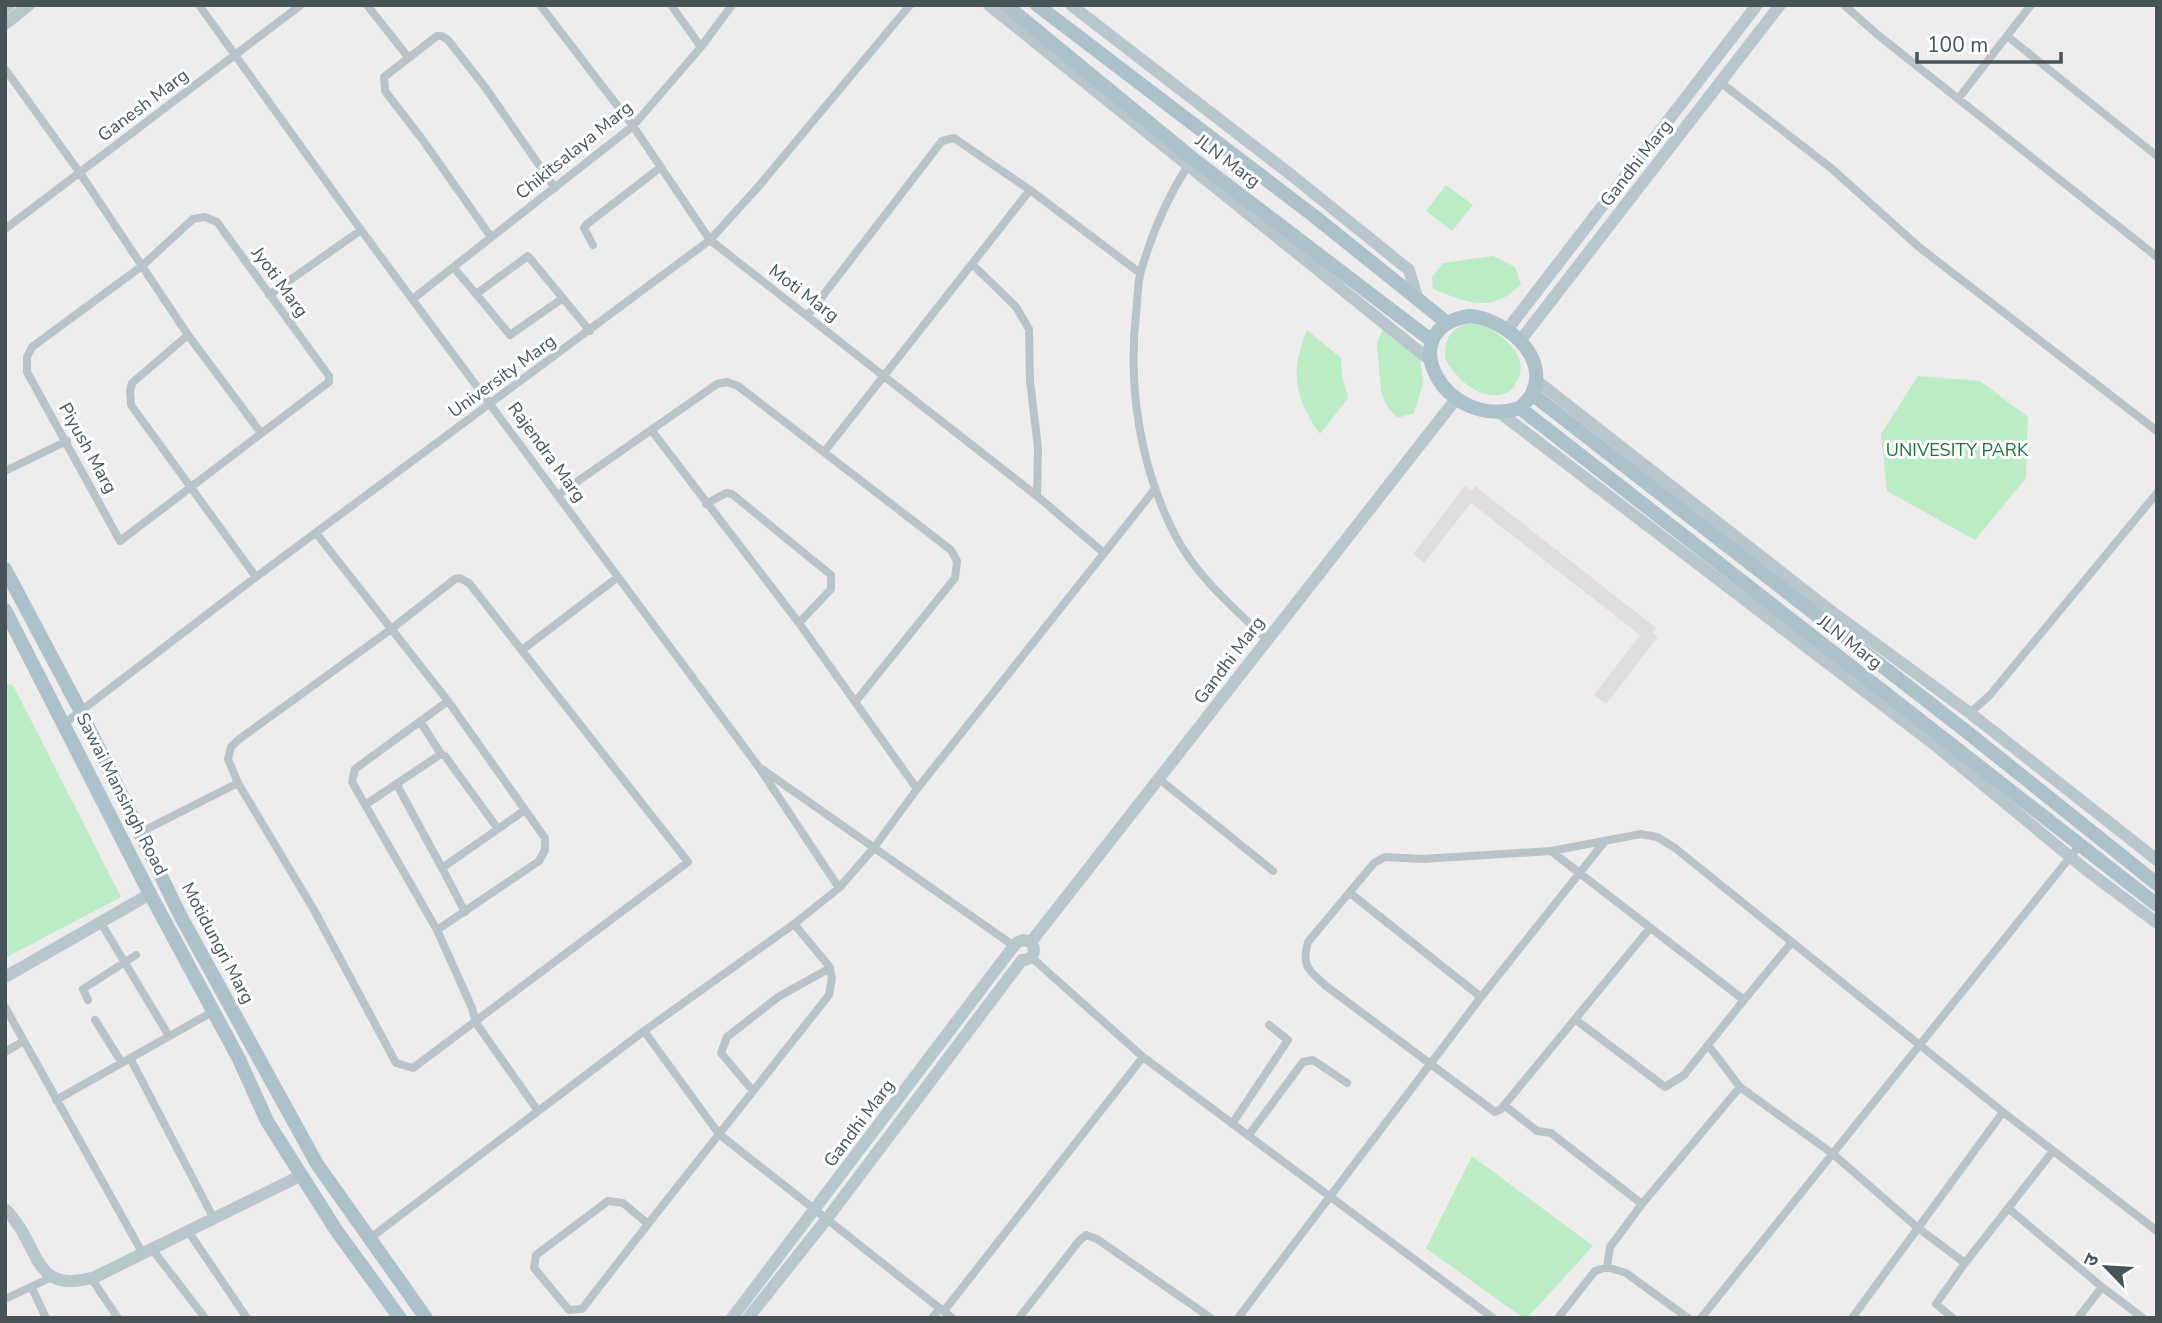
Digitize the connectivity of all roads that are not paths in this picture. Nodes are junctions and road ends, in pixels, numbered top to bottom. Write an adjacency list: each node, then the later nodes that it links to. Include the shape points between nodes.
1 (29, 5): 17 (street)
2 (199, 5): 20 (street, Rajendra Marg)
3 (301, 5): 20 (street, Ganesh Marg)
4 (367, 5): 21 (street)
5 (540, 5): 25 (street, Moti Marg)
6 (671, 5): 19 (street)
7 (732, 5): 19 (street, Chikitsalaya Marg)
8 (910, 5): 35 (street, University Marg)
9 (989, 5): 27 (street)
10 (1006, 5): 27 (main road, JLN Marg)
11 (1037, 5): 46 (main road, JLN Marg)
12 (1072, 5): 46 (street, via 1409,270)
13 (1757, 5): 49 (street, Gandhi Marg)
14 (1780, 5): 23 (street, Gandhi Marg)
15 (1844, 5): 24 (street)
16 (2031, 5): 18 (street)
17 (5, 24)
18 (2007, 36): 24 (street); 26 (street)
19 (701, 47): 25 (street, Chikitsalaya Marg)
20 (235, 55): 29 (street, Ganesh Marg); 33 (street, Rajendra Marg)
21 (408, 57): 30 (street, via 437,36 448,40); 34 (street, via 384,77 384,91)
22 (5, 69): 29 (street)
23 (1720, 82): 53 (street, Gandhi Marg); 62 (street, via 1831,168 1919,247)
24 (1958, 99): 37 (street)
25 (633, 127): 28 (street, Moti Marg); 30 (street, Chikitsalaya Marg)
26 (2157, 156)
27 (1190, 162): 41 (street, via 1159,222); 52 (main road, JLN Marg); 54 (street)
28 (661, 167): 35 (street, Moti Marg); 36 (street, via 587,224 584,228)
29 (80, 173): 32 (street, Ganesh Marg); 39 (street)
30 (555, 188): 34 (street, Chikitsalaya Marg)
31 (1030, 190): 38 (street); 41 (street); 47 (street, via 965,144 954,138 942,142)
32 (5, 229)
33 (361, 229): 43 (street); 44 (street, Rajendra Marg)
34 (491, 237): 40 (street, Chikitsalaya Marg)
35 (710, 240): 47 (street, Moti Marg); 50 (street, University Marg)
36 (593, 245)
37 (2157, 257)
38 (972, 264): 55 (street); 71 (street, via 1016,307 1029,329)
39 (142, 266): 43 (street, Jyoti Marg, via 193,219 205,218 217,222); 51 (street); 64 (street, Piyush Marg, via 32,348 27,357 27,372)
40 (454, 268): 42 (street); 44 (street, Chikitsalaya Marg)
41 (1140, 273): 68 (street, via 1133,386 1142,445)
42 (476, 294): 45 (street, via 510,335); 45 (street, via 528,256)
43 (269, 295): 63 (street, Jyoti Marg, via 329,376 328,382)
44 (414, 298): 58 (street, Rajendra Marg)
45 (563, 298): 50 (street)
46 (1418, 300): 48 (main road, JLN Marg)
47 (808, 315): 55 (street, Moti Marg)
48 (1446, 322): 49 (main road, via 1482,317); 52 (main road)
49 (1507, 330): 53 (main road)
50 (590, 331): 58 (street, University Marg)
51 (188, 335): 63 (street); 67 (street, via 132,383 130,391 131,405)
52 (1432, 341): 54 (main road)
53 (1520, 341): 56 (main road, via 1532,360)
54 (1431, 361): 57 (main road, via 1442,386)
55 (883, 376): 65 (street); 71 (street, Moti Marg)
56 (1535, 388): 59 (main road); 86 (street); 107 (main road, JLN Marg)
57 (1456, 399): 60 (main road, via 1471,408); 81 (street, Gandhi Marg)
58 (491, 404): 70 (street, Rajendra Marg); 73 (street, University Marg)
59 (1520, 408): 60 (main road); 102 (main road, JLN Marg)
60 (1499, 412): 102 (street)
61 (652, 431): 65 (street, via 717,384 727,382); 70 (street); 72 (street)
62 (2157, 431)
63 (261, 433): 67 (street)
64 (67, 440): 66 (street); 67 (street, Piyush Marg, via 120,541)
65 (824, 452): 84 (street, via 951,550 957,561 956,578)
66 (5, 471)
67 (191, 487): 77 (street)
68 (1155, 489): 74 (street); 81 (street, via 1176,537 1207,583)
69 (2157, 493): 86 (street, via 1990,695)
70 (558, 495): 76 (street, Rajendra Marg)
71 (1037, 496): 74 (street, Moti Marg)
72 (706, 504): 79 (street); 79 (street, via 732,494 831,576 831,589)
73 (316, 533): 77 (street, University Marg); 80 (street)
74 (1104, 553): 94 (street)
75 (5, 569): 85 (main road, Motidungri Marg)
76 (618, 577): 82 (street); 90 (street, Rajendra Marg)
77 (256, 578): 85 (street, University Marg)
78 (5, 610): 88 (main road, Sawai Mansingh Road)
79 (799, 623): 84 (street)
80 (390, 629): 82 (street, via 460,578 470,583); 83 (street); 92 (street, via 231,747 228,759)
81 (1266, 639): 91 (street, Gandhi Marg)
82 (522, 650): 131 (street, via 688,862)
83 (448, 701): 87 (street); 96 (street)
84 (856, 701): 94 (street)
85 (81, 712): 88 (street, University Marg); 98 (main road, Motidungri Marg)
86 (1970, 713): 103 (street)
87 (420, 721): 89 (street); 95 (street, via 355,769 352,782)
88 (65, 723): 110 (main road, Sawai Mansingh Road)
89 (441, 754): 93 (street); 97 (street)
90 (758, 766): 100 (street); 108 (street, Rajendra Marg)
91 (1158, 778): 105 (street); 119 (street, Gandhi Marg, via 1031,942 1034,951)
92 (239, 783): 98 (street); 131 (street, via 396,1063 412,1068)
93 (397, 785): 95 (street); 104 (street)
94 (917, 789): 100 (street)
95 (365, 805): 117 (street)
96 (525, 810): 97 (street); 112 (street, via 545,838 539,861)
97 (498, 829): 104 (street)
98 (141, 832): 167 (main road, Motidungri Marg, via 198,949 317,1164)
99 (1605, 841): 101 (street); 106 (street); 118 (street, via 1641,834 1657,837)
100 (873, 849): 108 (street); 119 (street)
101 (1551, 851): 106 (street); 109 (street, via 1385,857 1374,863)
102 (2074, 851): 111 (main road, JLN Marg); 114 (street); 136 (street)
103 (2157, 860)
104 (442, 868): 112 (street)
105 (1273, 871)
106 (1580, 874): 116 (street); 124 (street)
107 (2157, 884)
108 (839, 888): 115 (street)
109 (1349, 893): 124 (street); 142 (street, via 1308,942 1307,968)
110 (150, 894): 113 (street); 128 (main road, Sawai Mansingh Road)
111 (2157, 905)
112 (465, 912): 117 (street)
113 (101, 922): 121 (street); 123 (street)
114 (2157, 923)
115 (794, 924): 122 (street); 133 (street)
116 (1650, 928): 126 (street); 130 (street)
117 (438, 930): 131 (street)
118 (1792, 942): 126 (street); 136 (street)
119 (1020, 953): 139 (street); 160 (street, Gandhi Marg); 162 (street)
120 (136, 956): 121 (street)
121 (125, 962): 125 (street, via 83,989); 134 (street)
122 (830, 968): 145 (street, via 829,995); 145 (street, via 778,997 727,1037 721,1053)
123 (5, 977)
124 (1481, 997): 142 (street)
125 (88, 1000)
126 (1744, 1000): 137 (street)
127 (5, 1007): 135 (street)
128 (214, 1011): 134 (street); 155 (main road, Sawai Mansingh Road, via 267,1121)
129 (95, 1020): 141 (street)
130 (1576, 1020): 137 (street, via 1665,1087 1684,1075); 147 (street)
131 (476, 1023): 148 (street)
132 (1269, 1025): 150 (street, via 1288,1040)
133 (644, 1031): 148 (street); 151 (street)
134 (169, 1036): 140 (street)
135 (24, 1041): 138 (street); 146 (street)
136 (1920, 1044): 149 (street); 154 (street)
137 (1708, 1045): 144 (street)
138 (5, 1052)
139 (1143, 1056): 150 (street); 176 (street)
140 (130, 1058): 141 (street); 161 (street)
141 (122, 1063): 146 (street)
142 (1430, 1064): 147 (street, via 1496,1112); 156 (street)
143 (1347, 1083): 152 (street, via 1313,1060 1303,1062)
144 (1740, 1087): 154 (street); 157 (street)
145 (753, 1091): 151 (street)
146 (56, 1100): 168 (street)
147 (1504, 1105): 157 (street, via 1537,1131 1551,1133)
148 (538, 1111): 167 (street)
149 (2003, 1112): 153 (street); 164 (street)
150 (1232, 1124): 152 (street)
151 (719, 1134): 160 (street); 163 (street)
152 (1248, 1136): 156 (street)
153 (2053, 1151): 158 (street); 166 (street)
154 (1833, 1154): 164 (street); 193 (street)
155 (300, 1176): 161 (street); 181 (main road, Sawai Mansingh Road)
156 (1330, 1197): 189 (street); 190 (street)
157 (1642, 1204): 170 (street, via 1610,1247)
158 (2008, 1208): 169 (street); 173 (street)
159 (5, 1209): 171 (street)
160 (814, 1210): 162 (street); 183 (street, Gandhi Marg)
161 (214, 1219): 165 (street)
162 (825, 1220): 176 (street); 184 (street)
163 (648, 1224): 163 (street, via 623,1203 608,1201 536,1255 534,1268 569,1310 582,1309)
164 (1918, 1228): 169 (street); 194 (street)
165 (188, 1231): 168 (street); 180 (street)
166 (2157, 1231)
167 (369, 1240): 182 (main road, Motidungri Marg)
168 (147, 1251): 172 (street); 179 (street)
169 (1965, 1263): 195 (street, via 1936,1304)
170 (1607, 1267): 191 (street, via 1595,1271); 192 (street, via 1626,1273)
171 (52, 1277): 172 (street, via 72,1283); 174 (street)
172 (91, 1278): 178 (street)
173 (2102, 1287): 196 (street); 197 (street)
174 (32, 1288): 175 (street); 177 (street)
175 (5, 1299)
176 (942, 1309): 185 (street); 186 (street)
177 (46, 1318)
178 (118, 1318)
179 (205, 1318)
180 (247, 1318)
181 (400, 1318)
182 (426, 1318)
183 (732, 1318)
184 (748, 1318)
185 (932, 1318)
186 (952, 1318)
187 (1019, 1318): 188 (street, via 1086,1235)
188 (1210, 1318)
189 (1238, 1318)
190 (1493, 1318)
191 (1558, 1318)
192 (1688, 1318)
193 (1701, 1318)
194 (1852, 1318)
195 (1953, 1318)
196 (2078, 1318)
197 (2143, 1318)

